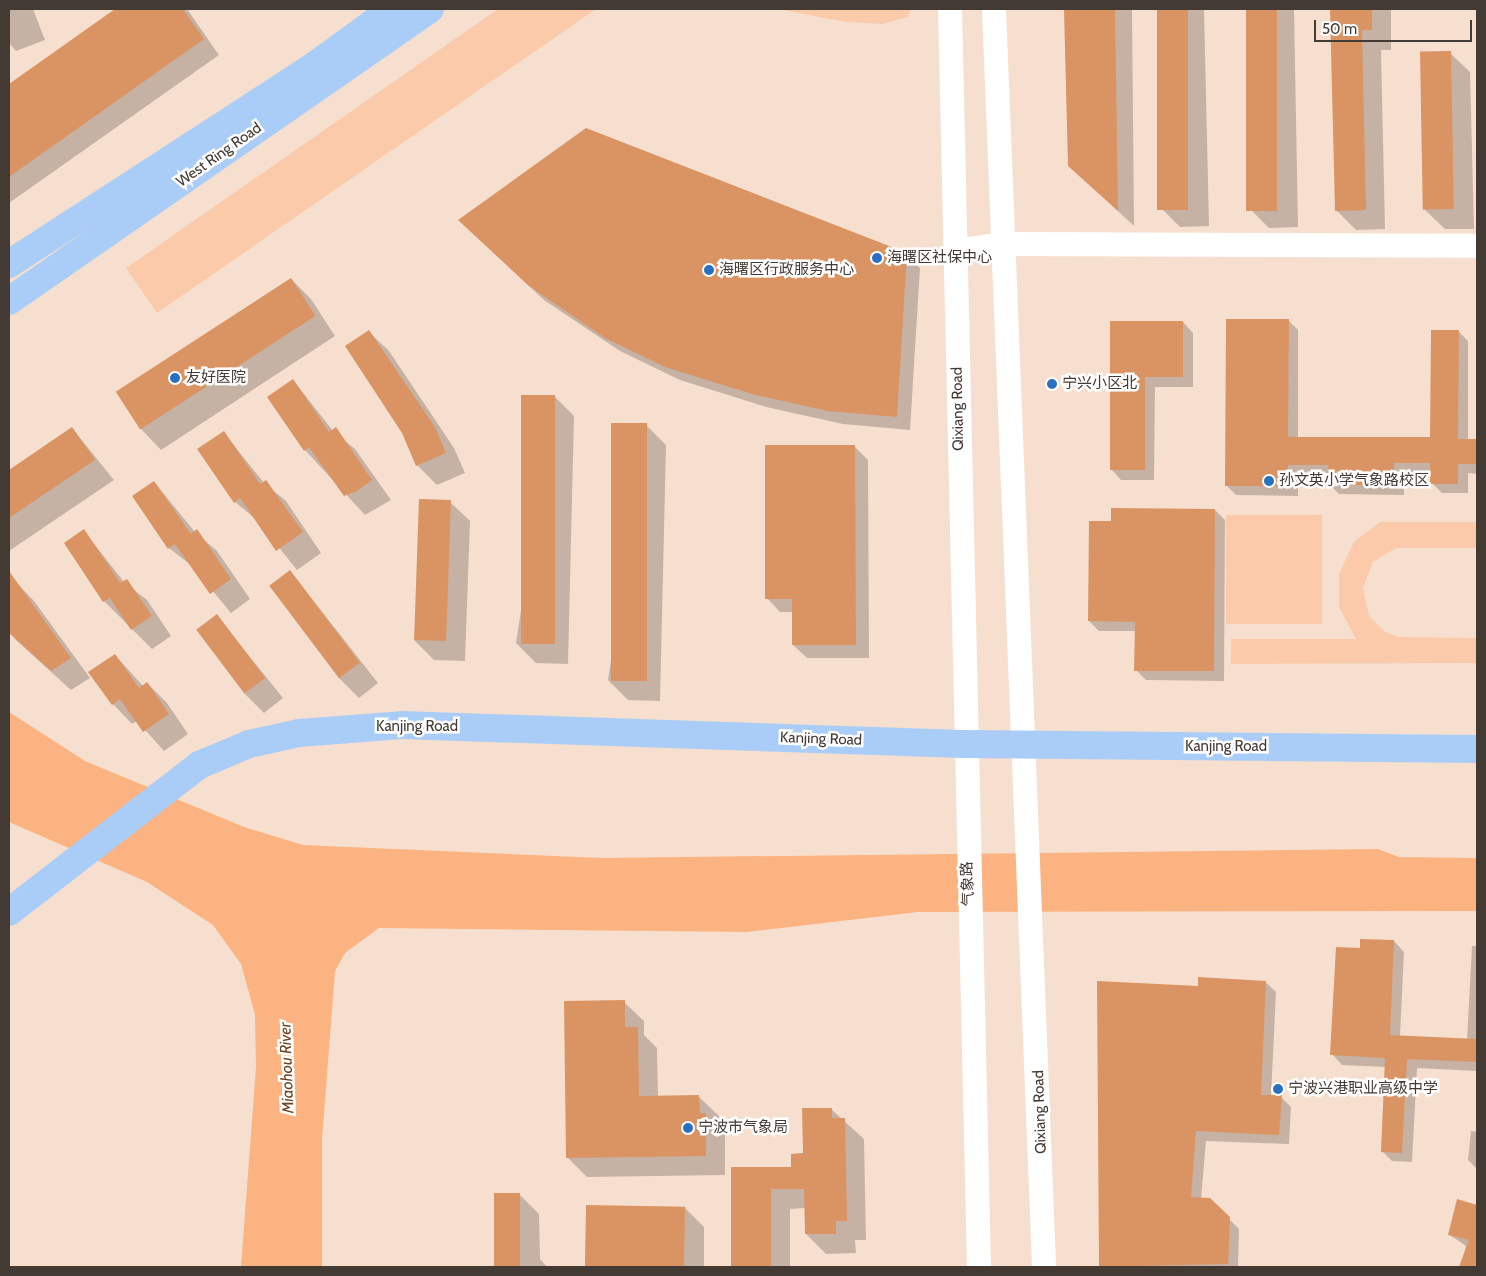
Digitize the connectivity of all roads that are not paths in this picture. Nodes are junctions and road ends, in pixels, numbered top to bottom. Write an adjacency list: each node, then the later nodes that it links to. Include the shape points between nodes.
1 (392, 9): 8 (main road, West Ring Road, via 318,63)
2 (430, 9): 9 (main road, West Ring Road)
3 (950, 9): 7 (street, Qixiang Road)
4 (994, 9): 5 (street)
5 (1002, 244): 6 (street); 7 (street); 11 (street)
6 (1477, 246)
7 (955, 251): 10 (street, Qixiang Road)
8 (9, 264)
9 (9, 301)
10 (964, 744): 11 (main road, Kanjing Road); 13 (street, Qixiang Road); 14 (main road, Kanjing Road, via 402,725 299,733 249,744 199,765 61,875)
11 (1026, 746): 12 (main road, Kanjing Road); 16 (street, Qixiang Road)
12 (1477, 749)
13 (965, 810): 15 (street, 气象路)
14 (9, 912)
15 (979, 1267)
16 (1044, 1267)

